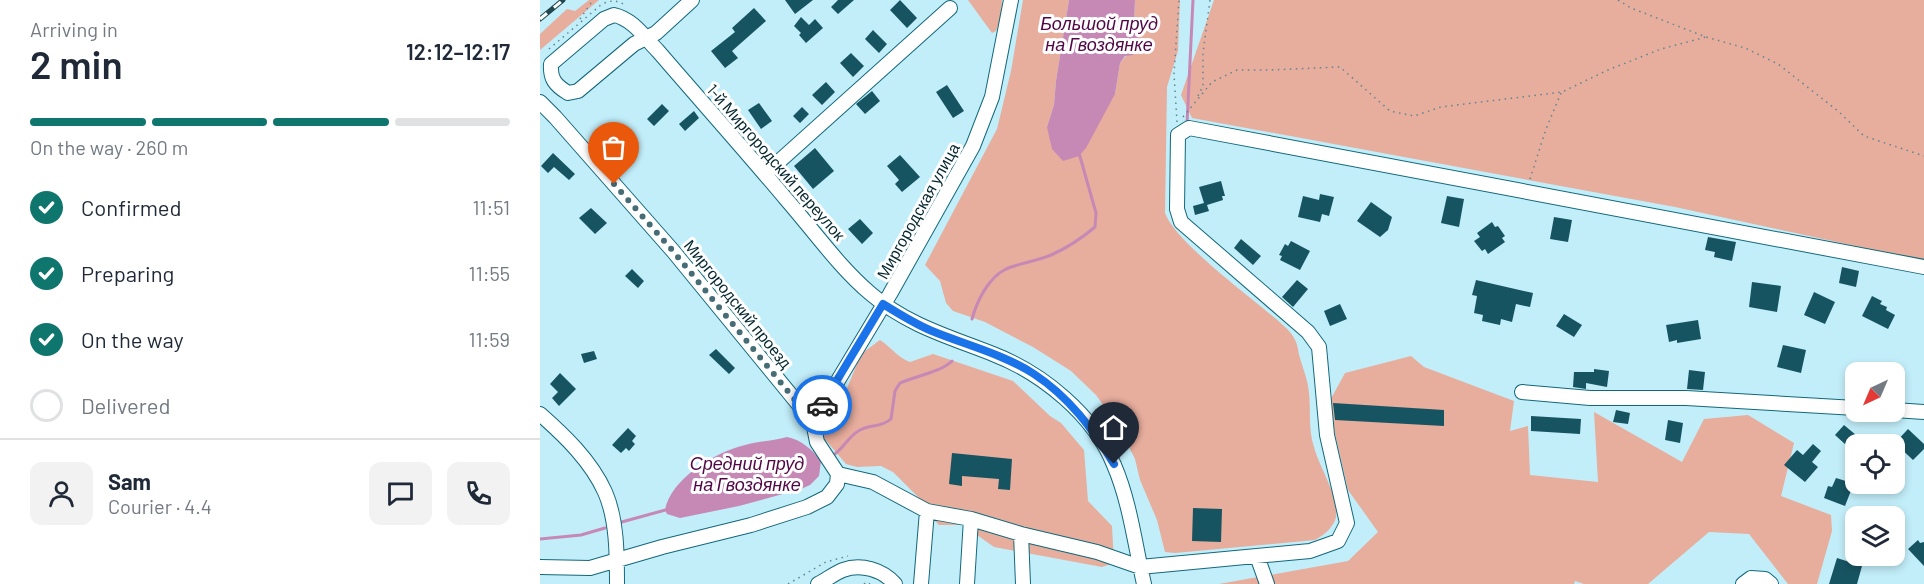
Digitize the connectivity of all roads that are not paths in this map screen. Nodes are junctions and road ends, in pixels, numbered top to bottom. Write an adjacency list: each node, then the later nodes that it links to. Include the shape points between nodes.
1 (692, 0): 4 (street)
2 (1011, 0): 8 (street, Миргородская улица, via 992,97 982,125)
3 (950, 8): 6 (street)
4 (646, 38): 4 (street, 1-й Миргородский переулок, via 629,21 614,15 604,19 551,64 550,77 568,93 578,91); 6 (street, 1-й Миргородский переулок)
5 (540, 102): 14 (street, Миргородский проезд, via 673,251)
6 (765, 174): 8 (street, 1-й Миргородский переулок, via 850,275)
7 (1924, 267): 19 (street, via 1189,128 1178,135 1177,209 1181,222 1308,332 1319,347 1327,435 1347,524 1338,541 1310,551)
8 (883, 304): 14 (street, Миргородская улица); 22 (street, 1-й Миргородский переулок, via 919,326 1017,365 1071,405 1114,464)
9 (1522, 392): 10 (street)
10 (1845, 407)
11 (1905, 411): 12 (street)
12 (1924, 412)
13 (540, 414): 20 (street, via 567,439 606,493)
14 (813, 422): 15 (street, Миргородский проезд, via 817,442)
15 (838, 474): 16 (street, via 873,482); 20 (street, via 837,484 827,497 807,507)
16 (927, 512): 17 (street); 26 (street)
17 (971, 519): 18 (street); 27 (street)
18 (1021, 534): 22 (street); 28 (street)
19 (1257, 556): 22 (street); 30 (street)
20 (617, 561): 21 (street, via 590,568); 23 (street)
21 (540, 567)
22 (1140, 567): 29 (street, 1-й Миргородский переулок)
23 (617, 584)
24 (818, 584): 25 (street, via 844,569 857,568 884,574)
25 (895, 584)
26 (921, 584)
27 (967, 584)
28 (1023, 584)
29 (1144, 584)
30 (1267, 584)
31 (1743, 584): 32 (street, via 1751,578 1765,579)
32 (1771, 584)

